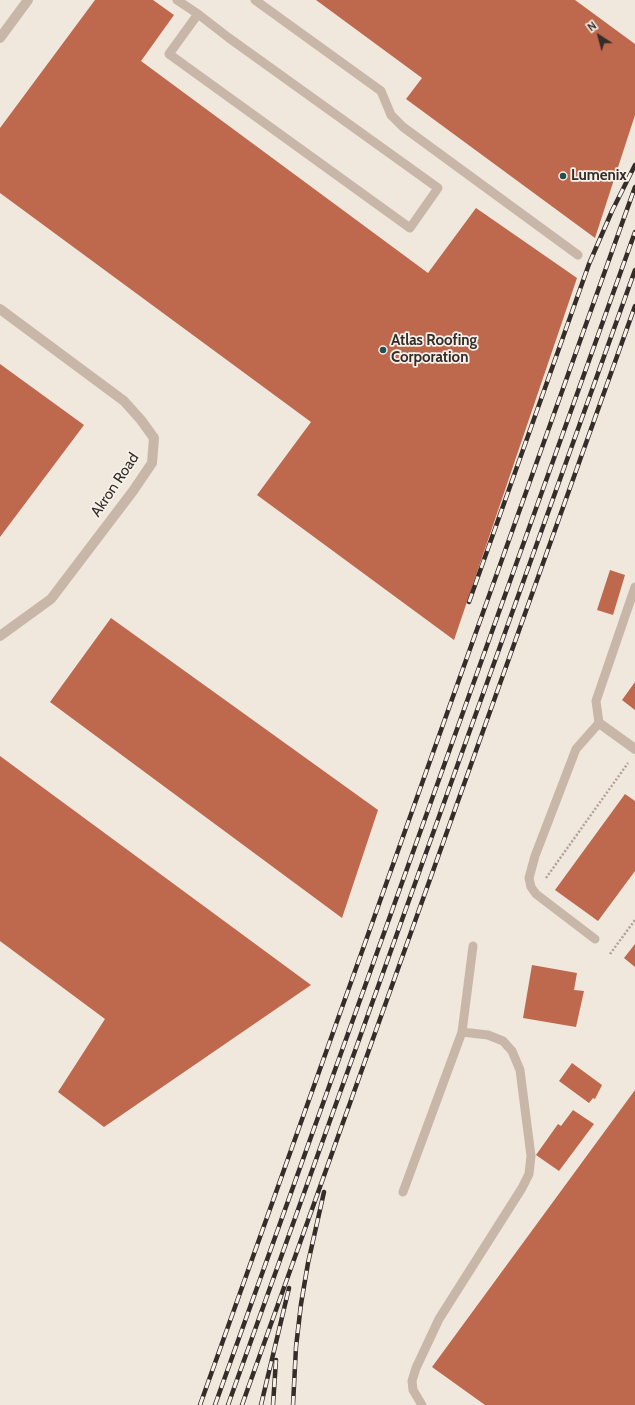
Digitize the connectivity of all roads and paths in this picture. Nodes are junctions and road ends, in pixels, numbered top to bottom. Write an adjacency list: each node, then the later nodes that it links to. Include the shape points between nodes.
1 (28, 0): 5 (street)
2 (177, 0): 4 (lane)
3 (255, 0): 6 (lane, via 381,91 392,115 403,127)
4 (198, 14): 4 (lane, via 438,188 410,228 169,54)
5 (0, 38)
6 (578, 256)
7 (0, 308): 9 (street, Akron Road, via 124,402 154,438 152,463 51,599)
8 (635, 587): 10 (lane, via 596,701)
9 (0, 636)
10 (599, 723): 11 (street); 13 (lane, via 573,756 530,873 530,882)
11 (635, 749)
12 (630, 759): 13 (path)
13 (535, 893): 15 (lane)
14 (635, 920): 17 (path)
15 (595, 939)
16 (473, 946): 18 (lane)
17 (610, 954)
18 (462, 1032): 19 (lane); 20 (lane, via 488,1035 503,1041 512,1051 520,1070 532,1156 529,1174 522,1188 440,1320 416,1368 412,1381 413,1390)
19 (404, 1192)
20 (422, 1405)

